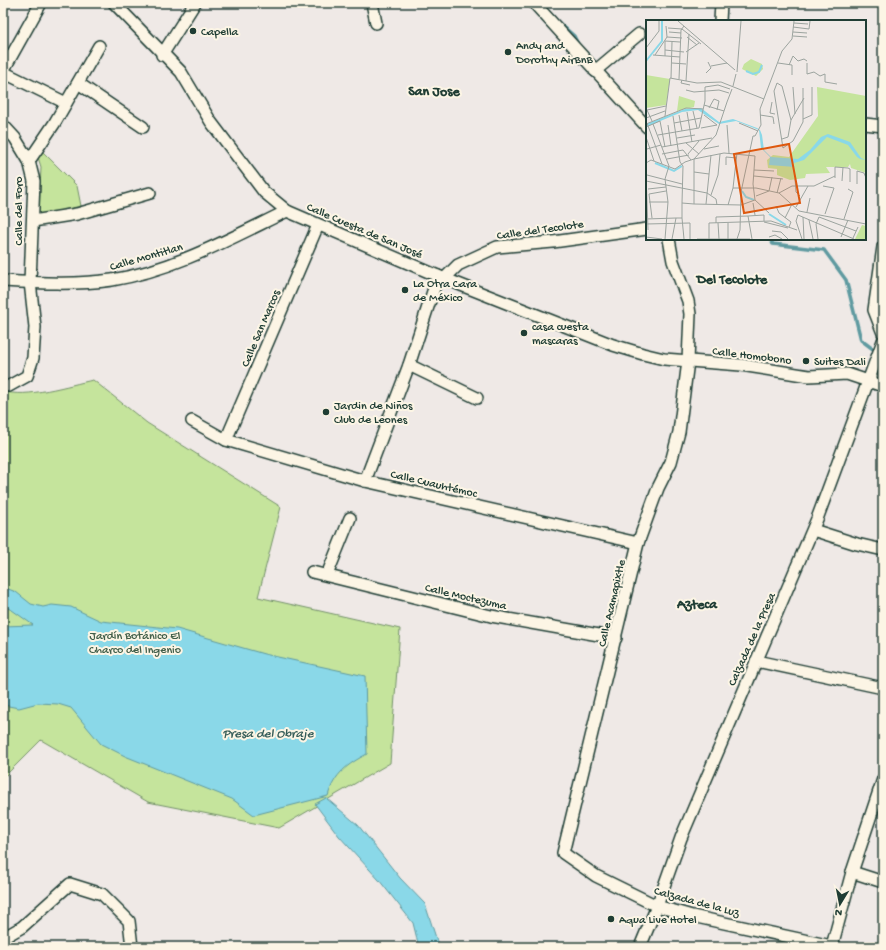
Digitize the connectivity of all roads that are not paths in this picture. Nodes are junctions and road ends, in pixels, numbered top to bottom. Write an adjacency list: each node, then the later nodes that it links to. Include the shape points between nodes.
1 (41, 3): 12 (street)
2 (195, 3): 11 (street)
3 (372, 3): 8 (street)
4 (534, 3): 13 (street)
5 (721, 3): 7 (street)
6 (121, 5): 11 (street, Calle Cuesta de San José)
7 (720, 20)
8 (376, 23)
9 (639, 34): 13 (street)
10 (99, 46): 14 (street)
11 (162, 55): 23 (street, Calle Cuesta de San José, via 181,72 211,122 264,192)
12 (3, 71): 15 (street)
13 (595, 71): 18 (street)
14 (78, 83): 15 (street); 20 (street)
15 (66, 103): 21 (street)
16 (866, 124): 19 (street)
17 (3, 125): 21 (street, Calle del Foro, via 15,138)
18 (646, 126)
19 (883, 126)
20 (143, 127)
21 (29, 161): 24 (street, Calle del Foro, via 34,181)
22 (150, 193): 24 (street, via 77,214)
23 (287, 211): 25 (street, Calle Cuesta de San José); 31 (street, Calle Montitlan, via 188,258 151,270 113,280 74,284)
24 (32, 221): 31 (street, Calle del Foro)
25 (318, 225): 29 (street, Calle Cuesta de San José); 41 (street, Calle San Marcos)
26 (646, 229): 29 (street, Calle del Tecolote, via 497,247 458,265)
27 (669, 240): 34 (street, Calle Acamapixtle, via 673,261 689,307)
28 (883, 247): 32 (street, via 874,310)
29 (442, 277): 34 (street, Calle Cuesta de San José, via 613,345); 35 (street)
30 (3, 280): 31 (street, Calle Montitlan)
31 (30, 282): 37 (street, Calle del Foro, via 35,327 33,358 26,376)
32 (883, 333)
33 (883, 341): 36 (street, Calzada de la Presa)
34 (688, 363): 36 (street, Calle Homobono, via 749,366 810,376 847,374); 45 (street, Calle Acamapixtle, via 679,432 672,462 658,488)
35 (409, 365): 39 (street); 42 (street)
36 (868, 381): 38 (street, Calle Homobono); 44 (street, Calzada de la Presa)
37 (9, 386)
38 (883, 386)
39 (476, 398)
40 (192, 421): 41 (street, Calle Cuauhtémoc)
41 (226, 440): 42 (street, Calle Cuauhtémoc)
42 (365, 481): 45 (street, Calle Cuauhtémoc)
43 (350, 518): 48 (street)
44 (813, 530): 46 (street); 50 (street, Calzada de la Presa)
45 (638, 543): 49 (street, Calle Acamapixtle)
46 (883, 550)
47 (312, 572): 48 (street, Calle Moctezuma)
48 (327, 575): 49 (street, Calle Moctezuma, via 491,616)
49 (616, 638): 53 (street, Calle Acamapixtle)
50 (756, 660): 51 (street); 56 (street, Calzada de la Presa, via 681,838)
51 (883, 688)
52 (883, 779): 54 (street)
53 (563, 853): 56 (street, Calzada de la Luz, via 596,876)
54 (852, 872): 55 (street); 60 (street)
55 (883, 882)
56 (657, 906): 59 (street, Calzada de la Presa); 60 (street, Calzada de la Luz)
57 (3, 938): 58 (street, via 22,927 70,884 102,894 129,921)
58 (132, 947)
59 (640, 947)
60 (834, 947)

